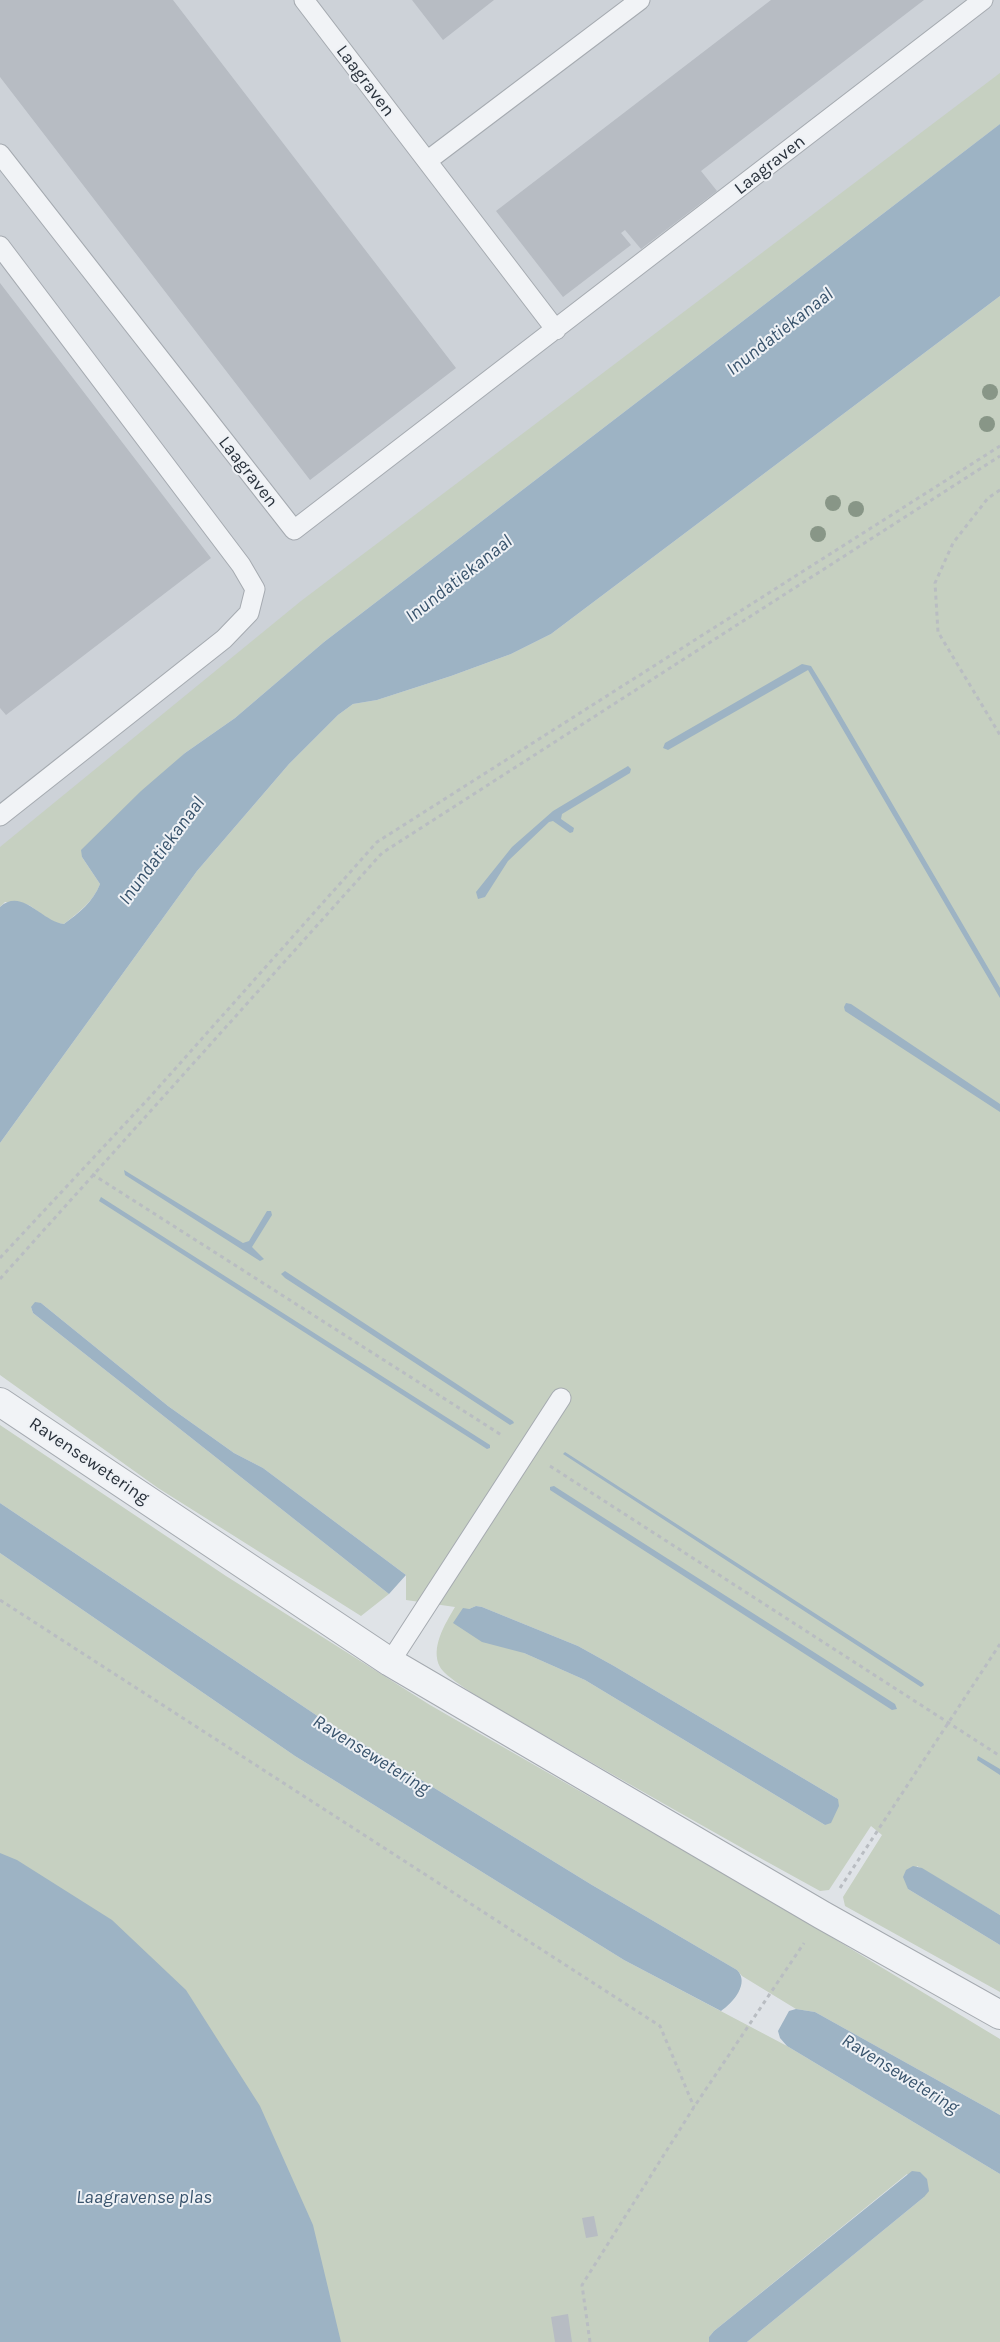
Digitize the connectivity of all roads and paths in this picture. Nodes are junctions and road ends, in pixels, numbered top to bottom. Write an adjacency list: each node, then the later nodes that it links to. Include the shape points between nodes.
1 (304, 0): 5 (lane, Laagraven)
2 (640, 0): 5 (lane)
3 (983, 0): 7 (lane, Laagraven)
4 (0, 154): 7 (lane, Laagraven, via 294,530)
5 (427, 161): 7 (lane, Laagraven)
6 (0, 246): 12 (lane, via 241,565 255,588 249,614 224,639)
7 (556, 330)
8 (1000, 446): 13 (path, via 377,842 150,1097)
9 (1000, 456): 14 (path, via 382,853)
10 (1000, 490): 11 (path, via 988,498 953,543 936,583 938,632)
11 (1000, 735)
12 (0, 816)
13 (0, 1258)
14 (0, 1279)
15 (561, 1398): 19 (lane)
16 (0, 1402): 19 (street, Ravensewetering)
17 (0, 1600): 22 (path, via 660,2026)
18 (1000, 1644): 20 (path)
19 (390, 1662): 20 (street, Ravensewetering)
20 (822, 1914): 21 (street, Ravensewetering); 22 (path)
21 (1000, 2015)
22 (694, 2107): 23 (path, via 582,2285)
23 (590, 2342)

